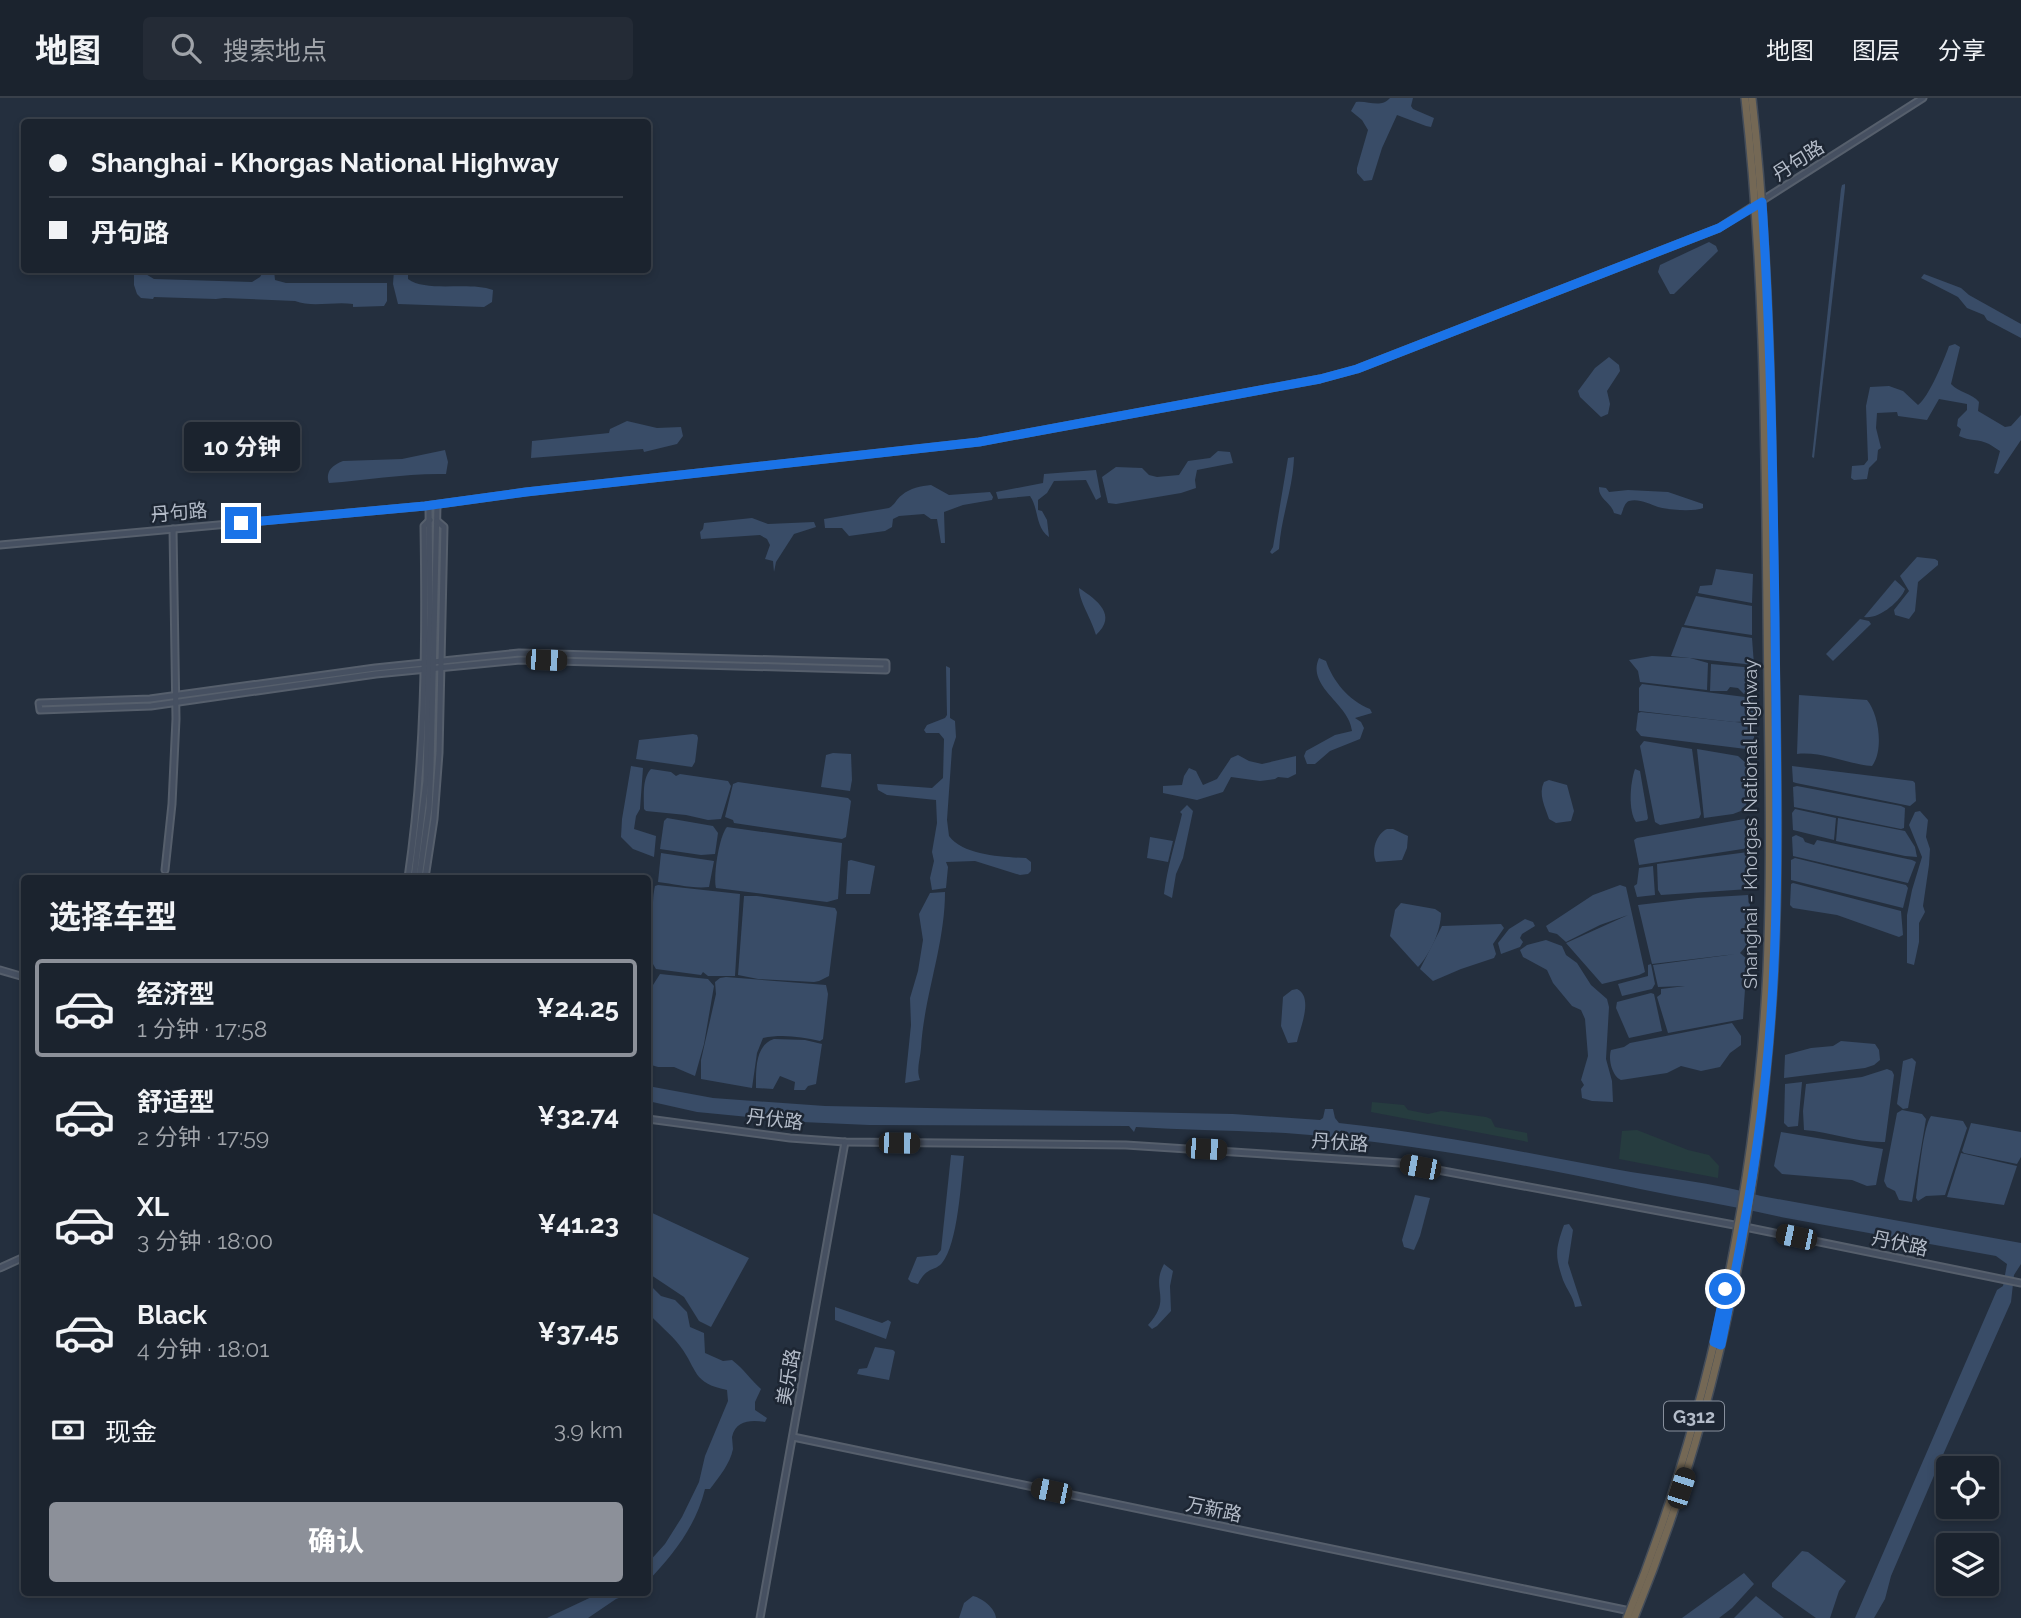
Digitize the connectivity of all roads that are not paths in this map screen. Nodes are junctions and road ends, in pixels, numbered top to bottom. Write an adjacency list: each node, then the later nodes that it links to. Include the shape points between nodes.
1 (1745, 98): 5 (highway, Shanghai - Khorgas National Highway / G312)
2 (1752, 98): 4 (highway, Shanghai - Khorgas National Highway / G312)
3 (1923, 98): 4 (street, 丹句路)
4 (1762, 202): 5 (street, 丹句路); 6 (highway, Shanghai - Khorgas National Highway / G312, via 1769,310)
5 (1755, 208): 6 (highway, Shanghai - Khorgas National Highway / G312); 7 (street, 丹句路, via 1719,228 1320,379 979,442)
6 (1769, 457): 23 (highway, Shanghai - Khorgas National Highway / G312, via 1776,927 1766,1075)
7 (437, 505): 8 (street, 丹句路); 9 (street)
8 (429, 506): 9 (street); 10 (street, 丹句路)
9 (433, 521): 12 (street, via 444,527); 13 (street)
10 (173, 529): 11 (street, 丹句路); 14 (street)
11 (0, 545)
12 (442, 664): 12 (street, via 520,660 886,670 886,663 519,653); 13 (street); 18 (street, via 436,798)
13 (429, 666): 14 (street); 16 (street); 17 (street, via 425,806)
14 (175, 699): 14 (street, via 150,699 39,703 40,709 152,706); 15 (street)
15 (165, 870)
16 (408, 875)
17 (416, 875)
18 (425, 875)
19 (0, 970): 20 (street)
20 (21, 976)
21 (651, 1119): 22 (street, 丹伏路)
22 (845, 1142): 23 (street, 丹伏路, via 1126,1145 1370,1160); 27 (street, 美乐路)
23 (1741, 1226): 26 (street, 丹伏路); 28 (highway, Shanghai - Khorgas National Highway / G312, via 1717,1343)
24 (21, 1258): 25 (street)
25 (0, 1268)
26 (2021, 1283)
27 (793, 1437): 28 (street, 万新路); 29 (street, 美乐路)
28 (1630, 1616)
29 (760, 1618)

